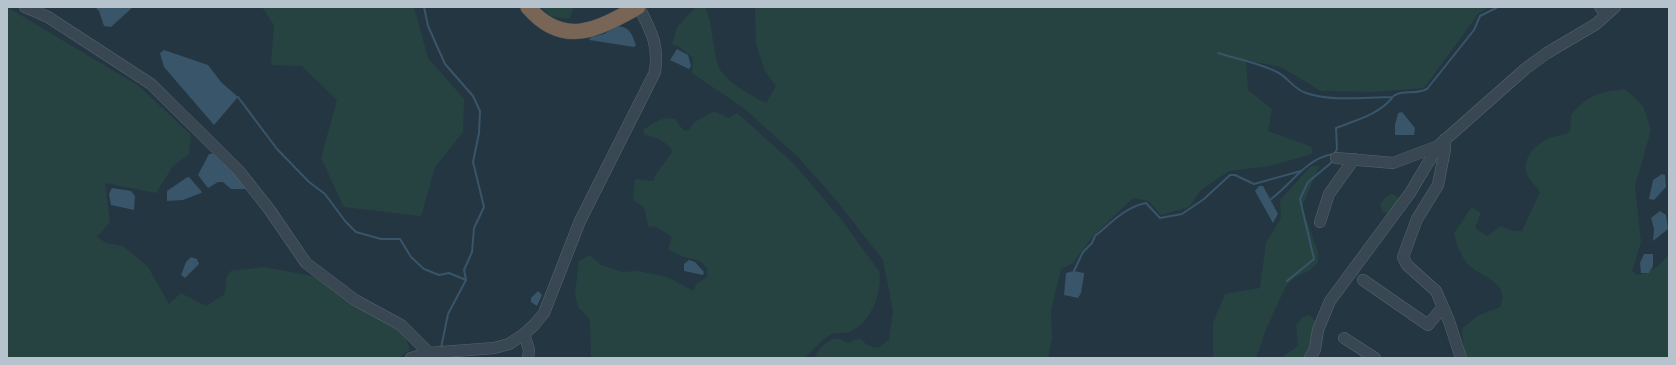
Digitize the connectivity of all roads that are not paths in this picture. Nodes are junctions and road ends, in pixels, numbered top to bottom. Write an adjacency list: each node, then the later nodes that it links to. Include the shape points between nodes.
1 (25, 7): 14 (street, via 48,17 150,84 239,171 269,208 306,263 354,300 401,325)
2 (528, 7): 3 (highway, via 538,19 555,29 573,33 585,32 608,24)
3 (639, 7): 12 (street, via 655,43 657,56 654,72 580,221 544,313)
4 (1615, 7): 5 (street)
5 (1603, 11): 6 (street, via 1525,69)
6 (1441, 142): 8 (street, via 1393,163); 11 (street, via 1445,149 1438,185 1417,219 1404,256 1407,265 1433,286); 17 (street, via 1410,193 1330,301)
7 (1336, 158): 8 (street)
8 (1354, 159): 9 (street, via 1329,194)
9 (1320, 222)
10 (1363, 280): 11 (street, via 1428,325)
11 (1442, 308): 19 (street)
12 (524, 334): 14 (street, via 509,344 494,348); 16 (street, via 529,350)
13 (1344, 338): 18 (street)
14 (429, 353): 15 (street)
15 (411, 358)
16 (528, 358)
17 (1310, 358)
18 (1375, 358)
19 (1461, 358)

